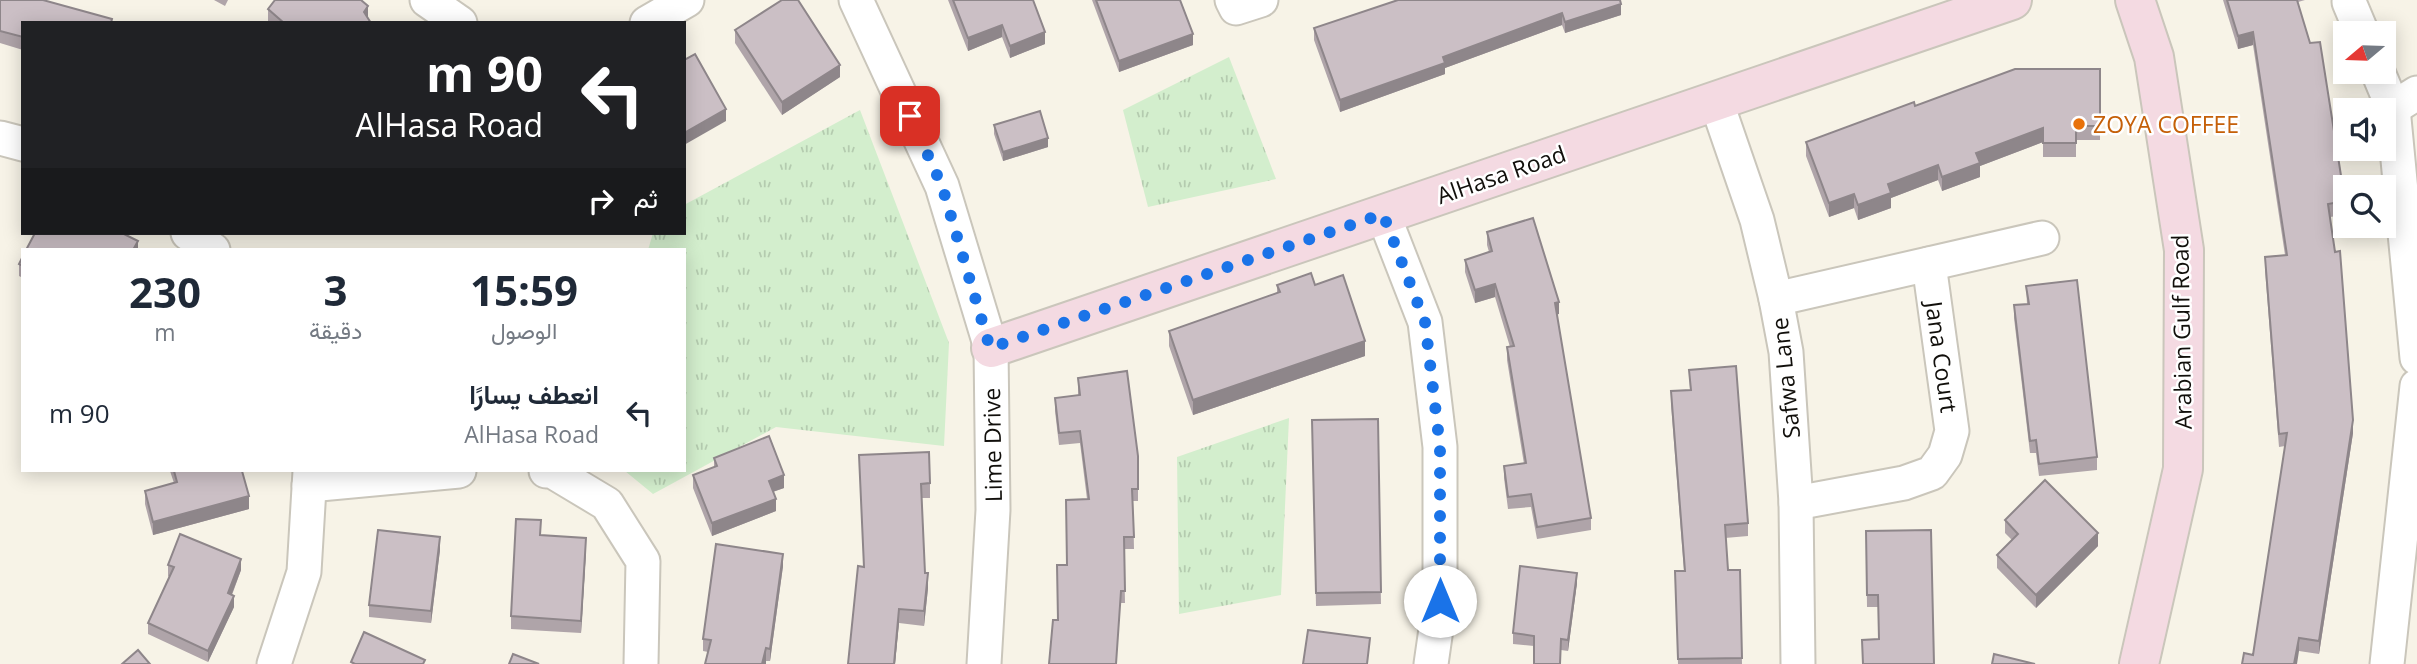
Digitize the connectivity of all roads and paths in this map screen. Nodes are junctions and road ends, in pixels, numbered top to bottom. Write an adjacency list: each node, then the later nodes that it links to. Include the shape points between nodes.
1 (427, 0): 7 (street)
2 (687, 0): 8 (street)
3 (856, 0): 21 (street, Lime Drive, via 942,186)
4 (2012, 0): 12 (main road, AlHasa Road)
5 (2135, 0): 33 (main road, Arabian Gulf Road, via 2154,57 2184,250 2183,469)
6 (2349, 2): 9 (street)
7 (457, 21)
8 (650, 21)
9 (2357, 21)
10 (2390, 84): 11 (street)
11 (2405, 100): 22 (street)
12 (1716, 101): 15 (main road, AlHasa Road); 20 (street, Safwa Lane, via 1757,220)
13 (0, 138): 14 (street)
14 (21, 143)
15 (1383, 214): 21 (main road, AlHasa Road); 31 (street, via 1425,322 1440,447 1440,601)
16 (191, 235): 18 (street)
17 (2042, 238): 19 (street)
18 (210, 248)
19 (1929, 264): 20 (street); 27 (street, Jana Court, via 1952,431 1945,455 1932,474)
20 (1776, 299): 27 (street, Safwa Lane, via 1786,352)
21 (990, 348): 30 (street, Lime Drive, via 993,510)
22 (2417, 358)
23 (2417, 386): 34 (street)
24 (436, 472): 26 (street)
25 (554, 472): 29 (street, via 607,504 643,561)
26 (319, 477): 28 (street, via 304,572)
27 (1796, 503): 32 (street, Safwa Lane)
28 (274, 664)
29 (641, 664)
30 (984, 664)
31 (1431, 664)
32 (1798, 664)
33 (2138, 664)
34 (2387, 664)

